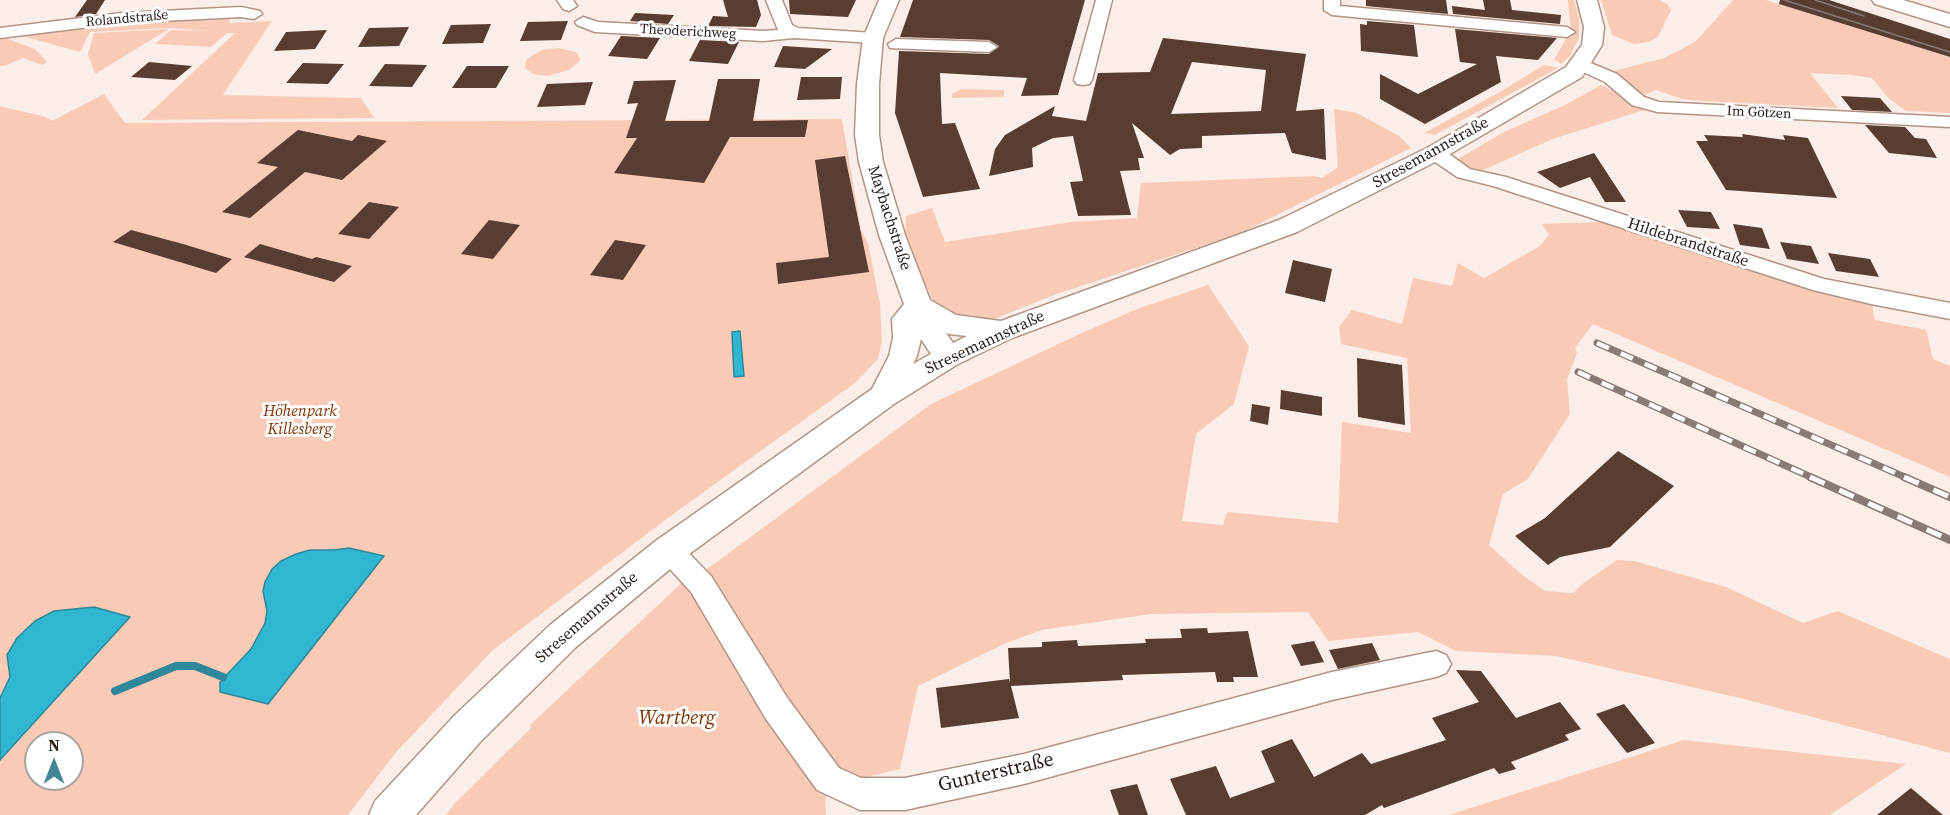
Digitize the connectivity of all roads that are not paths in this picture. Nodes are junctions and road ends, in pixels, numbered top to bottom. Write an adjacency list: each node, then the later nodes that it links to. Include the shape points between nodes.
1 (774, 0): 12 (street, via 785,28)
2 (888, 0): 13 (main road, Maybachstraße)
3 (1104, 0): 16 (street)
4 (1587, 0): 15 (main road, Stresemannstraße, via 1593,39)
5 (1882, 0): 9 (main road)
6 (1332, 5): 10 (street)
7 (254, 14): 11 (street, Rolandstraße, via 122,18)
8 (583, 21): 12 (street, Theoderichweg, via 595,27 752,36)
9 (1950, 21)
10 (1567, 32)
11 (0, 33)
12 (794, 33): 13 (street, Theoderichweg)
13 (885, 41): 14 (street, Theoderichweg); 19 (main road, Maybachstraße, via 867,102 867,135 892,235)
14 (989, 47)
15 (1581, 64): 17 (street, Im Götzen, via 1611,78 1638,101 1657,107); 18 (main road, Stresemannstraße)
16 (1083, 80)
17 (1950, 122)
18 (1435, 153): 20 (street, Hildebrandstraße, via 1464,173 1821,285); 21 (main road, Stresemannstraße, via 1288,226)
19 (919, 306): 21 (main road, via 949,324); 22 (main road, Maybachstraße); 23 (main road, via 906,319 903,356)
20 (1950, 310)
21 (1002, 331): 22 (main road, Stresemannstraße)
22 (948, 357): 23 (main road, Stresemannstraße)
23 (883, 396): 24 (main road, Stresemannstraße)
24 (669, 550): 25 (street, Gunterstraße, via 701,584 777,709 828,779 860,794 905,794 1024,769 1332,686); 26 (main road, Stresemannstraße, via 540,657)
25 (1436, 664)
26 (389, 815)

